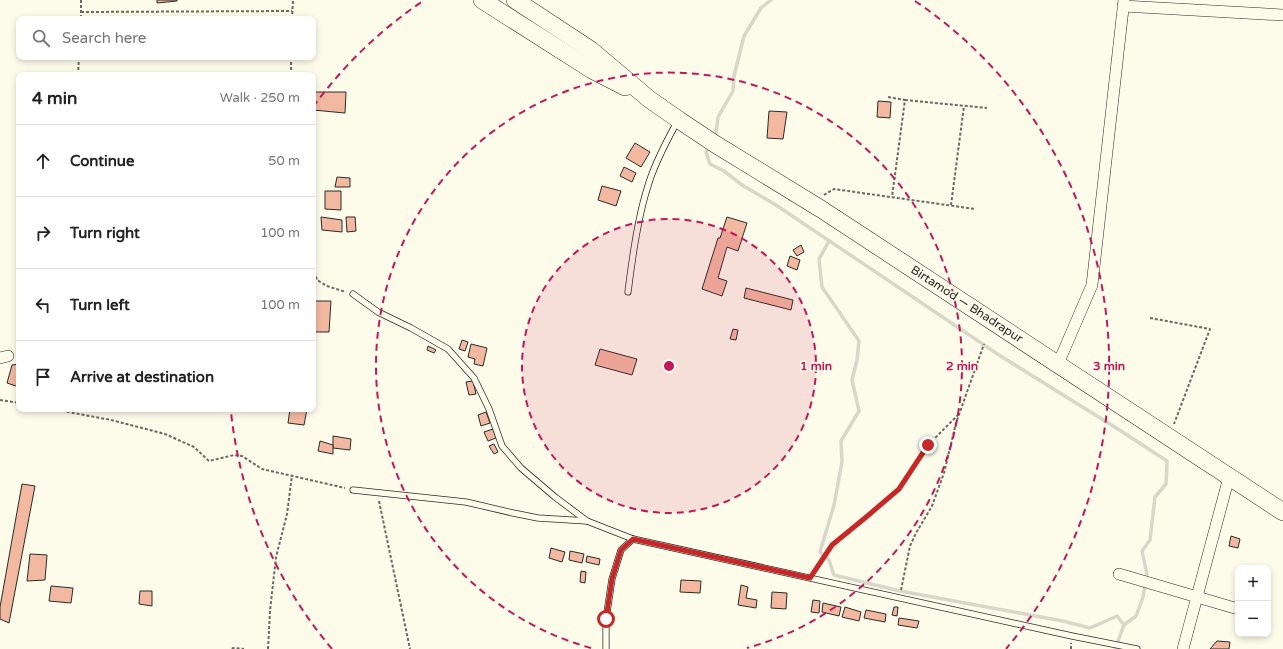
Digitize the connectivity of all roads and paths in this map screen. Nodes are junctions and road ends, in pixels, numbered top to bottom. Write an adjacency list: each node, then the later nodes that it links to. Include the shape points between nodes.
1 (81, 0): 6 (path)
2 (293, 0): 7 (path)
3 (482, 0): 16 (main road, Birtamod — Bhadrapur, via 592,70)
4 (515, 0): 16 (main road, Birtamod — Bhadrapur, via 591,50)
5 (1124, 3): 8 (street); 30 (street, via 1092,285)
6 (81, 12): 7 (path); 9 (path)
7 (292, 12): 10 (path)
8 (1283, 15)
9 (81, 16)
10 (292, 16)
11 (79, 60): 13 (path)
12 (291, 60): 14 (path)
13 (78, 72)
14 (291, 72)
15 (888, 96): 17 (path)
16 (649, 99): 20 (main road, Birtamod — Bhadrapur)
17 (905, 100): 18 (path); 21 (path)
18 (964, 106): 19 (path); 23 (path)
19 (987, 108)
20 (679, 120): 22 (main road, Birtamod — Bhadrapur); 26 (lane, via 667,140 647,189)
21 (892, 197): 22 (path, via 834,190); 23 (path)
22 (811, 203): 30 (main road, Birtamod — Bhadrapur)
23 (951, 205): 24 (path)
24 (975, 208)
25 (316, 277): 27 (path, via 327,286)
26 (628, 292)
27 (353, 294): 41 (lane, via 378,312 448,349 474,378 489,409 502,446 521,468)
28 (1150, 318): 35 (path, via 1210,330)
29 (984, 344): 34 (path)
30 (1058, 364): 35 (main road, Birtamod — Bhadrapur)
31 (0, 400): 32 (path)
32 (16, 403)
33 (69, 412): 36 (path, via 165,434 194,447 210,461 234,455 242,456 262,469)
34 (960, 413): 44 (path, via 928,445 899,489 832,545); 46 (path, via 932,506 910,546)
35 (1169, 437): 37 (main road, Birtamod — Bhadrapur)
36 (292, 475): 38 (path); 50 (path, via 287,514 276,557)
37 (1229, 477): 40 (main road, Birtamod — Bhadrapur); 45 (street)
38 (353, 490): 39 (lane)
39 (377, 492): 41 (lane, via 466,502 538,518); 51 (path)
40 (1283, 512)
41 (587, 521): 42 (lane)
42 (633, 539): 44 (lane); 52 (lane, via 621,550 612,579 606,619)
43 (1119, 574): 45 (street)
44 (810, 578): 46 (lane)
45 (1197, 597): 47 (street); 54 (street)
46 (899, 598): 53 (lane)
47 (1235, 608)
48 (232, 649): 49 (path)
49 (244, 649)
50 (268, 649)
51 (410, 649)
52 (606, 649)
53 (1137, 649)
54 (1183, 649)

